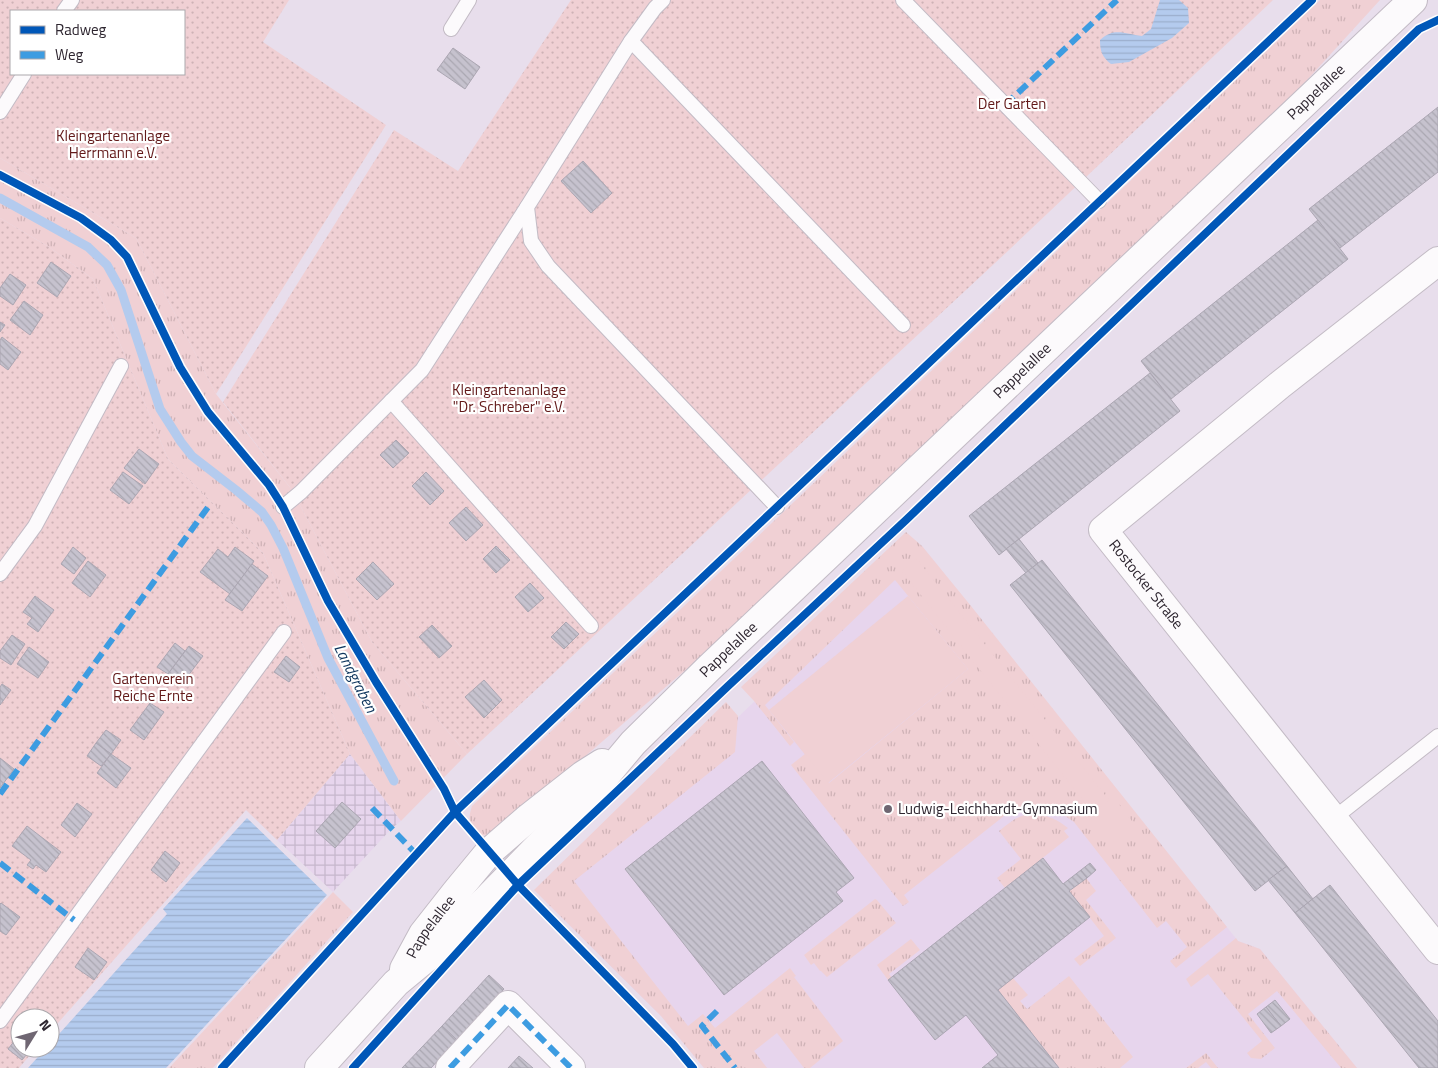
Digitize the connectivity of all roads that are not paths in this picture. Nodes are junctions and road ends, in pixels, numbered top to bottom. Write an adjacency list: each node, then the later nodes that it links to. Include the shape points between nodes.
1 (469, 0): 5 (lane)
2 (664, 0): 6 (lane)
3 (903, 0): 9 (lane)
4 (1413, 0): 24 (main road, Pappelallee, via 633,743 596,786 442,945 396,984)
5 (451, 29)
6 (631, 41): 10 (lane); 12 (lane)
7 (23, 75): 8 (lane)
8 (0, 112)
9 (1100, 201)
10 (527, 207): 14 (lane, via 422,370); 16 (lane, via 531,241 548,266)
11 (1438, 261): 21 (main road, Rostocker Straße, via 1103,530)
12 (903, 325)
13 (121, 366): 17 (lane, via 35,526)
14 (391, 402): 15 (lane); 18 (lane)
15 (283, 507)
16 (777, 507)
17 (0, 574)
18 (591, 626)
19 (284, 632): 23 (lane)
20 (1438, 736): 21 (lane)
21 (1333, 819): 22 (main road, Rostocker Straße)
22 (1438, 950)
23 (0, 1021)
24 (319, 1068)
25 (450, 1068): 26 (main road, via 508,1005)
26 (571, 1068)

